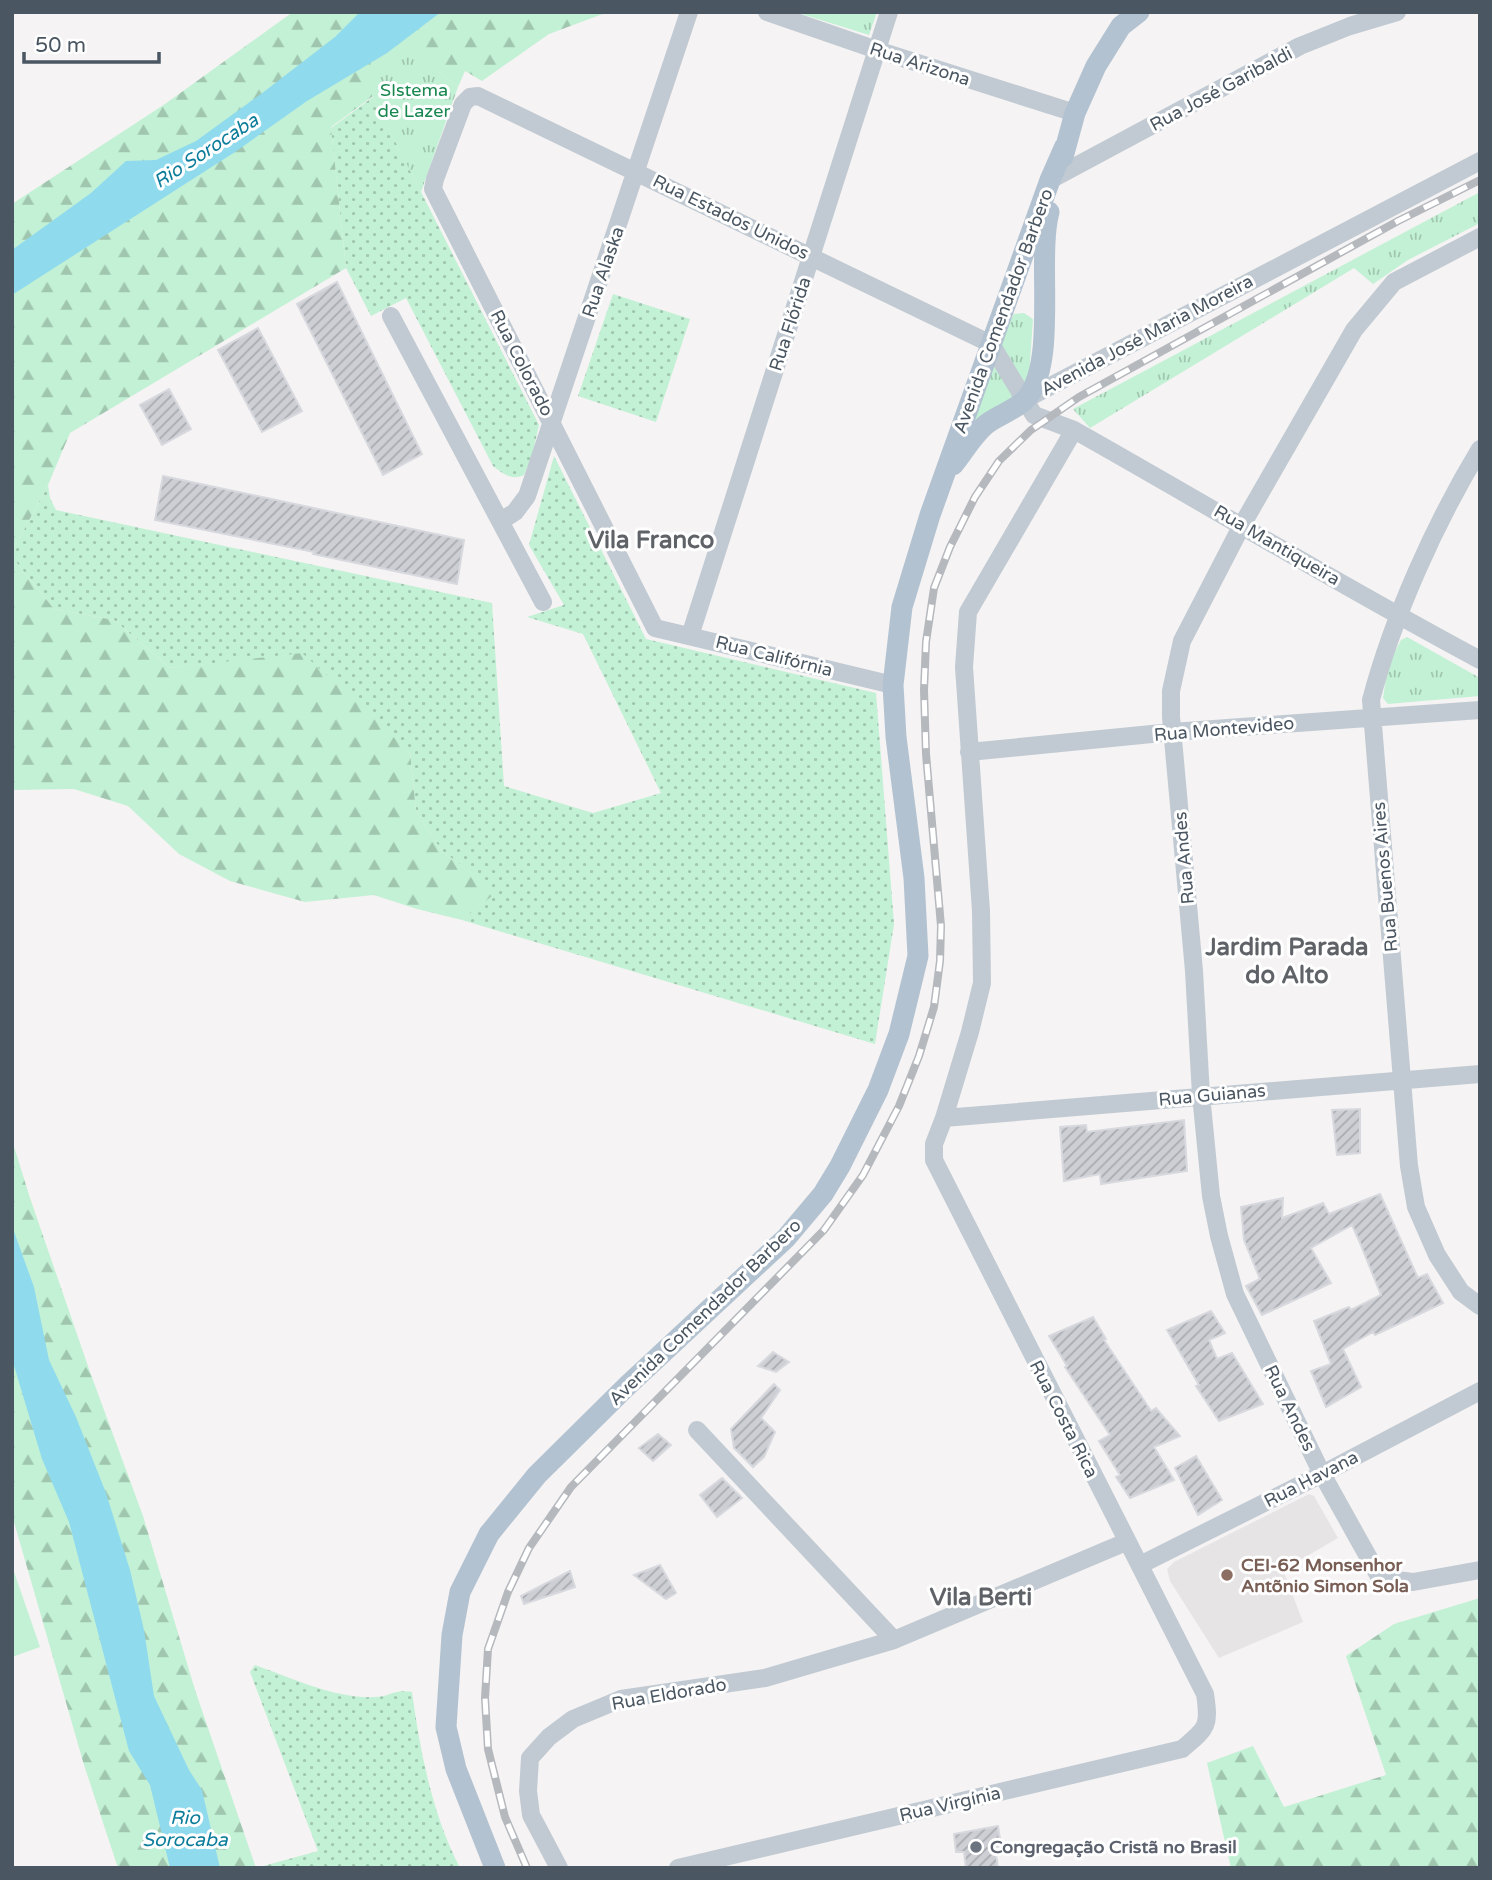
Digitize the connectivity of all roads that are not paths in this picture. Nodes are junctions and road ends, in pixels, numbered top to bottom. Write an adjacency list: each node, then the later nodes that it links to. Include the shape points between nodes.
1 (689, 12): 10 (street, Rua Alaska)
2 (767, 12): 6 (street, Rua Arizona)
3 (889, 12): 6 (street, Rua Flórida)
4 (1139, 12): 8 (main road, Avenida Comendador Barbero, via 1121,26)
5 (1397, 12): 11 (street, Rua José Garibaldi, via 1300,46)
6 (877, 50): 8 (street, Rua Arizona); 13 (street, Rua Flórida)
7 (470, 97): 10 (street, Rua Estados Unidos, via 478,96); 19 (street, Rua Colorado, via 463,104 433,189)
8 (1075, 113): 11 (main road, Avenida Comendador Barbero)
9 (1480, 161): 18 (street, Avenida José Maria Moreira)
10 (636, 172): 13 (street, Rua Estados Unidos); 19 (street, Rua Alaska)
11 (1054, 178): 14 (main road, Avenida Comendador Barbero); 16 (main road, Avenida Comendador Barbero, via 1043,246)
12 (1480, 237): 24 (street, Rua Andes, via 1394,282 1354,330)
13 (811, 256): 17 (street, Rua Estados Unidos); 28 (street, Rua Flórida)
14 (1003, 313): 16 (main road, via 1026,307); 17 (main road, Avenida Comendador Barbero)
15 (391, 316): 23 (street)
16 (1044, 324): 18 (main road, Avenida Comendador Barbero, via 1041,365)
17 (991, 344): 18 (street); 22 (main road, Avenida Comendador Barbero)
18 (1024, 400): 20 (street, Avenida José Maria Moreira, via 1034,415); 22 (main road, Avenida Comendador Barbero, via 985,425)
19 (552, 422): 23 (street, Rua Alaska, via 527,496 515,512); 27 (street, Rua Colorado)
20 (1074, 430): 24 (street, Rua Mantiqueira); 34 (street, via 968,612 964,667)
21 (1480, 449): 26 (street, Rua Buenos Aires, via 1455,490)
22 (943, 477): 30 (main road, Avenida Comendador Barbero, via 902,607)
23 (500, 521): 25 (street)
24 (1242, 524): 26 (street, Rua Mantiqueira); 33 (street, Rua Andes, via 1182,641 1171,691)
25 (543, 602)
26 (1399, 617): 29 (street, Rua Mantiqueira); 32 (street, Rua Buenos Aires, via 1380,664)
27 (655, 628): 28 (street, Rua Califórnia)
28 (690, 636): 30 (street, Rua Califórnia)
29 (1480, 660)
30 (893, 685): 48 (main road, Avenida Comendador Barbero, via 918,956 899,1034 878,1090 823,1194 786,1238 537,1475 489,1534 460,1592 446,1727 456,1769)
31 (1480, 710): 32 (street, Rua Montevideo)
32 (1371, 717): 33 (street, Rua Montevideo); 36 (street, Rua Buenos Aires)
33 (1172, 732): 34 (street, Rua Montevideo); 37 (street, Rua Andes)
34 (969, 752): 38 (street, via 982,983)
35 (1480, 1074): 36 (street, Rua Guianas)
36 (1401, 1080): 37 (street, Rua Guianas); 39 (street, Rua Buenos Aires, via 1416,1206 1437,1255 1461,1293)
37 (1201, 1096): 38 (street, Rua Guianas); 42 (street, Rua Andes, via 1214,1209 1235,1294)
38 (944, 1118): 43 (street, Rua Costa Rica, via 934,1144 934,1160)
39 (1480, 1306)
40 (1480, 1391): 42 (street, Rua Havana)
41 (697, 1430): 46 (street)
42 (1322, 1474): 44 (street, Rua Havana); 45 (street, Rua Andes, via 1380,1577 1413,1582)
43 (1126, 1542): 44 (street, Rua Costa Rica); 46 (street, Rua Eldorado)
44 (1140, 1565): 47 (street, Rua Costa Rica, via 1205,1694)
45 (1480, 1570)
46 (894, 1640): 49 (street, Rua Eldorado, via 765,1678 621,1699 573,1719 530,1758 531,1815)
47 (1208, 1718): 50 (street, Rua Virgínia, via 1200,1734 1182,1749)
48 (495, 1868)
49 (559, 1868)
50 (678, 1868)

